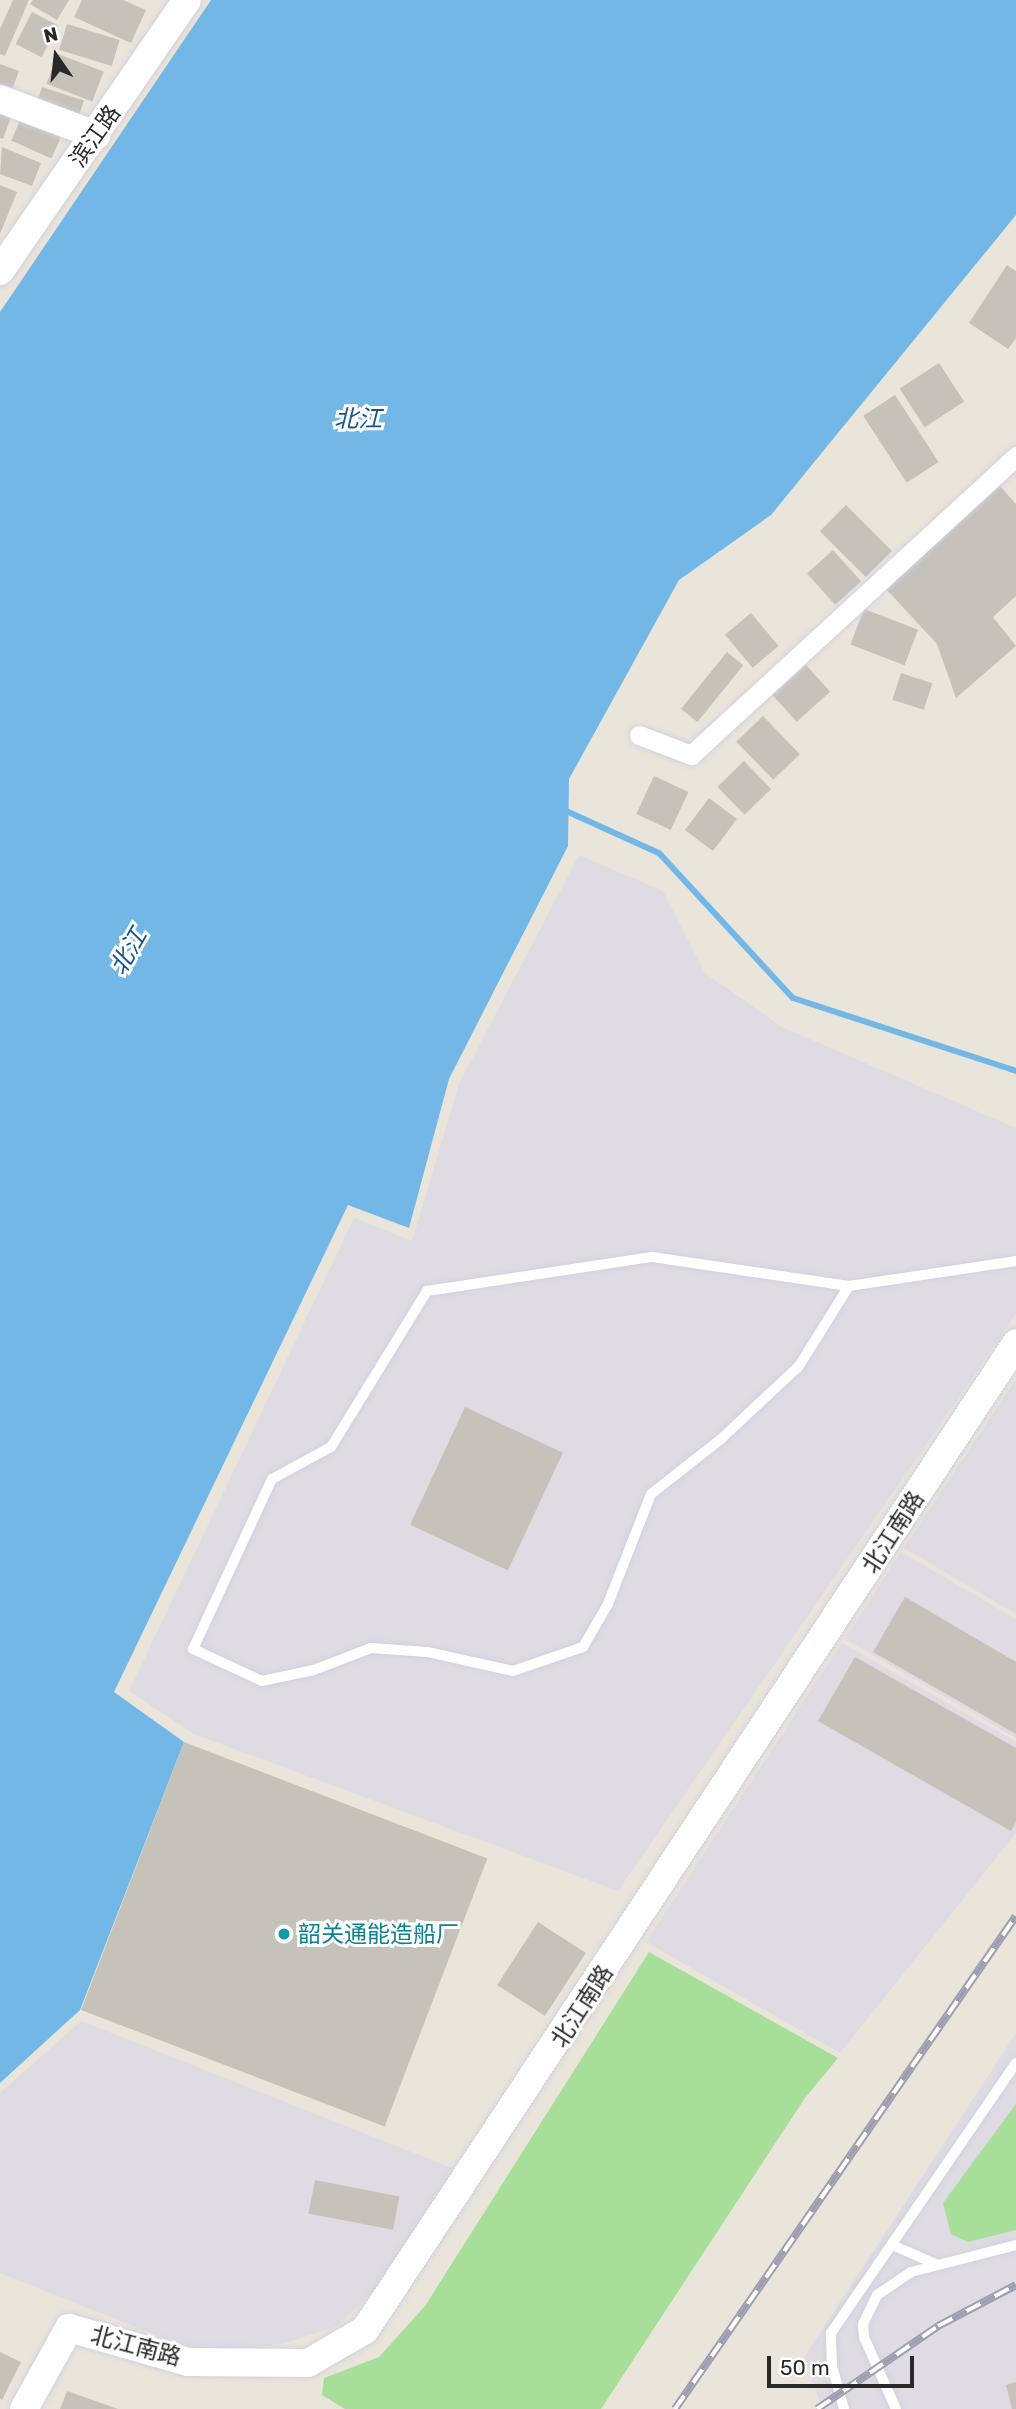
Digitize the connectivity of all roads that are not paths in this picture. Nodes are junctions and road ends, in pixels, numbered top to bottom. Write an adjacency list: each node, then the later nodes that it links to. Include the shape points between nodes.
1 (187, 0): 3 (street, 滨江路)
2 (0, 99): 3 (street)
3 (96, 135): 4 (street, 滨江路)
4 (0, 271)
5 (1016, 456): 6 (street, via 691,755)
6 (639, 735)
7 (1016, 1261): 8 (lane)
8 (849, 1286): 8 (lane, via 799,1366 651,1494 608,1604 583,1647 513,1671 428,1652 371,1648 314,1670 262,1681 193,1649 272,1479 331,1447 427,1291 652,1257)
9 (1016, 1345): 14 (street, 北江南路, via 365,2330 308,2363 188,2362 69,2328)
10 (1016, 2063): 11 (lane)
11 (892, 2245): 13 (lane); 15 (lane, via 831,2333 832,2366)
12 (1016, 2245): 13 (lane)
13 (936, 2264): 16 (lane, via 890,2282 877,2295 863,2324 864,2337)
14 (24, 2409)
15 (845, 2409)
16 (896, 2409)

